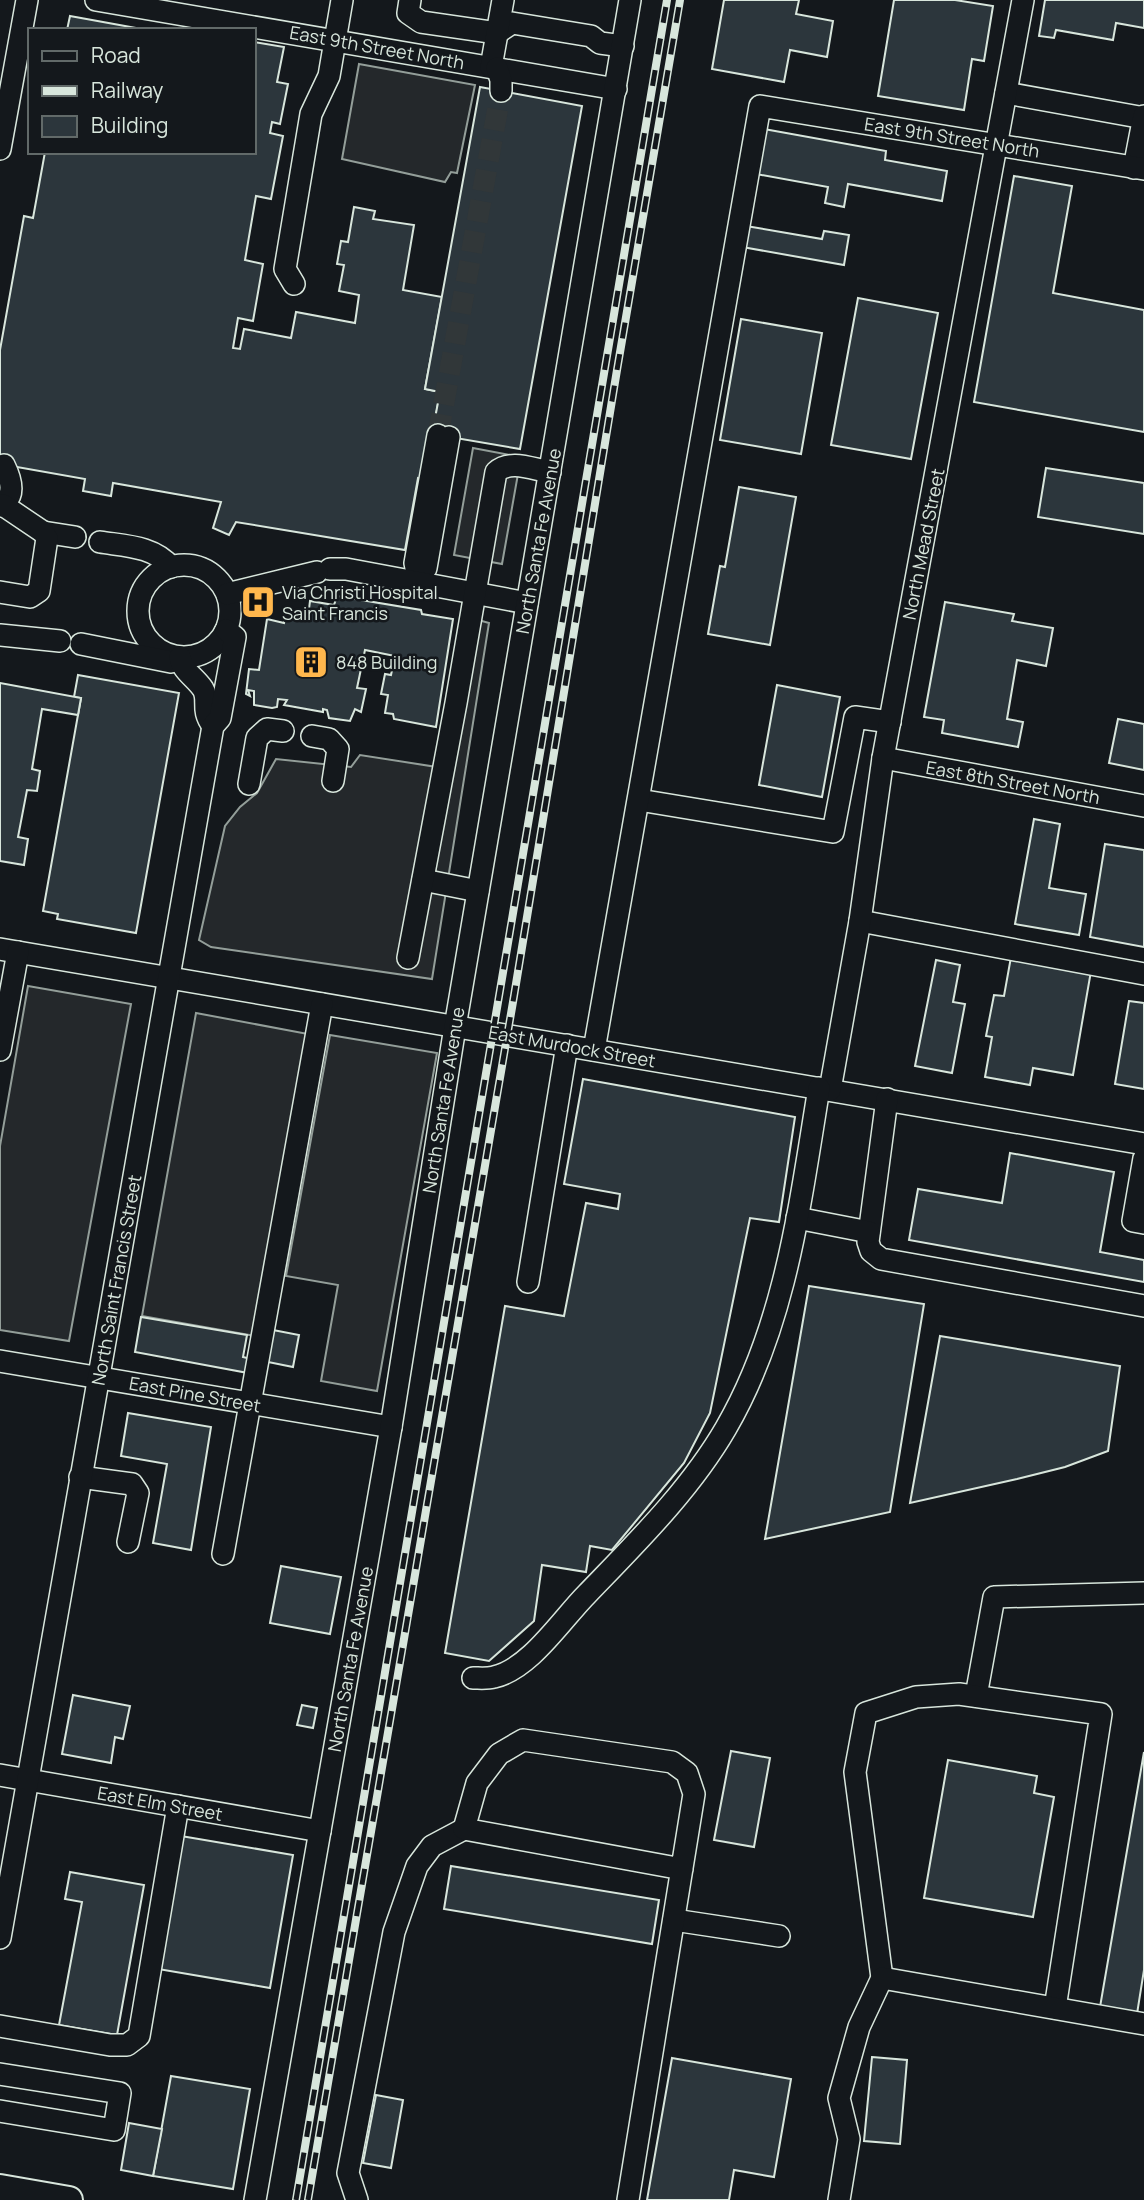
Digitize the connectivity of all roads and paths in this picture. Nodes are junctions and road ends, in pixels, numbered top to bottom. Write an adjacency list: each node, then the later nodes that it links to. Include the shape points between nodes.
1 (27, 0): 17 (street)
2 (96, 0): 9 (street, East 9th Street North)
3 (342, 0): 9 (street)
4 (410, 0): 8 (street, via 408,13 421,22)
5 (503, 0): 8 (street)
6 (630, 0): 10 (street, North Santa Fe Avenue)
7 (1023, 0): 14 (street, North Mead Street)
8 (497, 33): 10 (street, via 512,23 591,36 600,43); 11 (street)
9 (335, 39): 11 (street, East 9th Street North); 19 (street, via 329,76 311,114 285,269)
10 (623, 47): 13 (street, North Santa Fe Avenue)
11 (494, 67): 12 (street, East 9th Street North); 12 (street, via 506,92)
12 (522, 72): 13 (street, East 9th Street North)
13 (616, 89): 22 (street, North Santa Fe Avenue)
14 (1006, 93): 15 (street); 16 (street, North Mead Street)
15 (1144, 117): 18 (street)
16 (997, 145): 18 (street, East 9th Street North); 36 (street, North Mead Street); 43 (street, East 9th Street North, via 760,106)
17 (0, 149)
18 (1139, 168)
19 (294, 284)
20 (443, 436): 28 (street, via 415,563)
21 (4, 465): 23 (street, via 12,490)
22 (550, 472): 31 (street, via 510,465 496,472); 32 (street, North Santa Fe Avenue)
23 (1, 505): 24 (street)
24 (43, 532): 25 (street); 29 (street, via 47,538 39,592 30,597)
25 (75, 537)
26 (100, 542): 27 (street, via 152,551)
27 (171, 567): 30 (street, via 192,565 207,570); 35 (street, via 151,578 142,590 138,619 152,644)
28 (419, 576): 30 (street, via 323,570); 31 (street)
29 (0, 592)
30 (227, 594): 33 (street, via 231,609)
31 (475, 594): 32 (street); 45 (street)
32 (527, 603): 46 (street, North Santa Fe Avenue)
33 (226, 630): 35 (street, via 210,649); 37 (street, North Saint Francis Street, via 235,637 220,718)
34 (0, 635): 35 (street)
35 (180, 660): 37 (street, via 202,688 205,715)
36 (890, 722): 40 (street, North Mead Street); 43 (street, via 855,717 834,832)
37 (213, 726): 51 (street, North Saint Francis Street)
38 (283, 731): 42 (street, via 267,729 257,738)
39 (312, 736): 41 (street, via 328,739 338,750)
40 (883, 758): 44 (street, East 8th Street North); 47 (street, North Mead Street)
41 (333, 781)
42 (249, 785)
43 (639, 800): 56 (street)
44 (1144, 806)
45 (423, 880): 46 (street); 49 (street)
46 (478, 891): 53 (street, North Santa Fe Avenue)
47 (860, 921): 50 (street); 57 (street, North Mead Street)
48 (9, 950): 51 (street, East Murdock Street); 55 (street)
49 (408, 958)
50 (1144, 974)
51 (169, 978): 52 (street, East Murdock Street); 67 (street, North Saint Francis Street)
52 (322, 1004): 53 (street, East Murdock Street); 68 (street)
53 (455, 1027): 54 (street, East Murdock Street); 69 (street, North Santa Fe Avenue)
54 (567, 1045): 56 (street, East Murdock Street); 64 (street)
55 (0, 1050)
56 (594, 1050): 57 (street, East Murdock Street)
57 (825, 1089): 58 (street, East Murdock Street); 61 (street, North Mead Street)
58 (887, 1100): 59 (street, East Murdock Street); 63 (street)
59 (1144, 1144)
60 (1144, 1158): 62 (street, via 1133,1221)
61 (797, 1218): 63 (street); 74 (street, North Mead Street, via 762,1353 726,1429 698,1471 628,1554 526,1659 504,1674)
62 (1144, 1223)
63 (869, 1232): 65 (street, via 868,1242 881,1259)
64 (528, 1282)
65 (1144, 1306)
66 (0, 1361): 67 (street, East Pine Street)
67 (98, 1378): 68 (street, East Pine Street); 70 (street, North Saint Francis Street)
68 (250, 1403): 69 (street, East Pine Street); 72 (street)
69 (391, 1427): 80 (street, North Santa Fe Avenue)
70 (80, 1477): 71 (street, via 132,1484 138,1493); 77 (street, North Saint Francis Street)
71 (128, 1542)
72 (223, 1554)
73 (1144, 1593): 75 (street, via 994,1597)
74 (473, 1678)
75 (976, 1696): 85 (street, via 916,1697 866,1713 855,1772); 86 (street, via 1101,1714)
76 (0, 1775): 77 (street, East Elm Street)
77 (28, 1780): 78 (street, East Elm Street); 84 (street, North Saint Francis Street)
78 (178, 1806): 80 (street, East Elm Street); 88 (street, via 139,2036 127,2045 110,2045)
79 (464, 1829): 81 (street); 81 (street, via 477,1783 499,1754 523,1740 672,1762 687,1773 694,1794); 94 (street, via 432,1846 417,1866 394,1932 348,2173)
80 (320, 1831): 93 (street, North Santa Fe Avenue)
81 (682, 1869): 82 (street)
82 (674, 1920): 83 (street); 95 (street)
83 (779, 1936)
84 (0, 1938)
85 (882, 1978): 86 (street); 96 (street, via 859,2027 839,2098 849,2139)
86 (1055, 2008): 87 (street)
87 (1144, 2024)
88 (0, 2026)
89 (0, 2074): 90 (street, via 120,2094 114,2130)
90 (0, 2111)
91 (0, 2188): 92 (main road)
92 (69, 2200)
93 (255, 2200)
94 (356, 2200)
95 (628, 2200)
96 (839, 2200)

